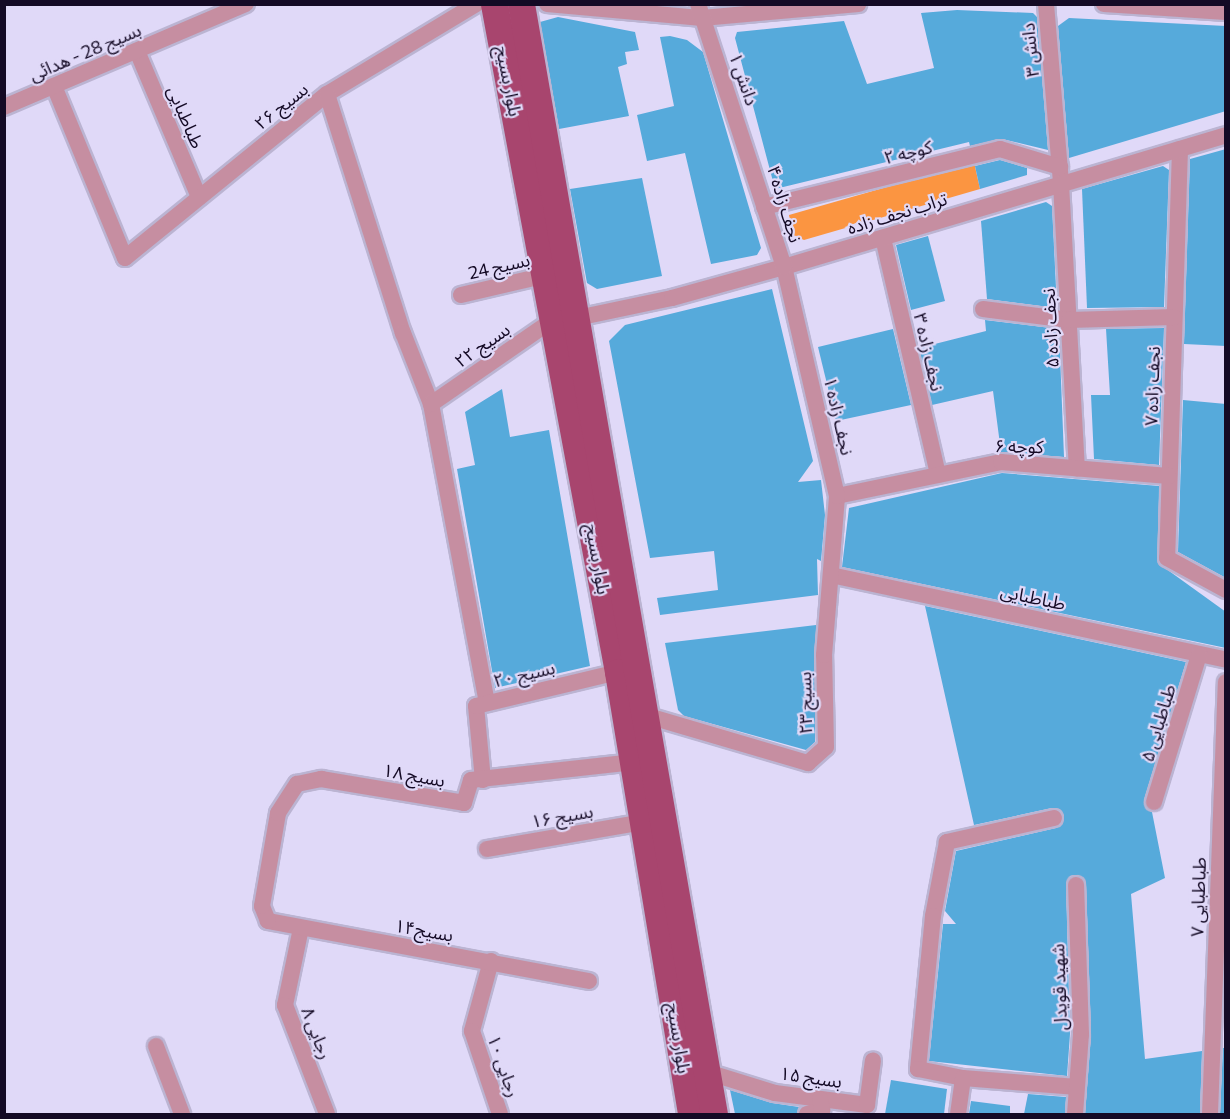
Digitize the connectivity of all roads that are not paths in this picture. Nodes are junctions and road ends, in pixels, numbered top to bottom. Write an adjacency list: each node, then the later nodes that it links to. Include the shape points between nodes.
1 (246, 4): 11 (street, بسیج 28 - هدائی)
2 (476, 4): 13 (street, بسیج ۲۶)
3 (494, 4): 24 (main road, بلوار بسیج)
4 (521, 4): 28 (main road, بلوار بسیج)
5 (547, 4): 9 (street)
6 (858, 4): 9 (street)
7 (1046, 4): 18 (street, دانش ۳)
8 (1104, 4): 10 (street)
9 (700, 11): 17 (street, دانش ۱)
10 (1226, 12)
11 (137, 51): 12 (street, بسیج 28 - هدائی); 20 (street, طباطبایی)
12 (54, 86): 14 (street, بسیج 28 - هدائی); 20 (street, بسیج ۲۶, via 125,258)
13 (327, 94): 20 (street, بسیج ۲۶); 30 (street, via 403,333)
14 (4, 107)
15 (1226, 135): 16 (street, تراب نجف زاده)
16 (1180, 148): 19 (street, تراب نجف زاده); 27 (street, نجف زاده ۷)
17 (749, 153): 21 (street, نجف زاده ۴)
18 (1060, 167): 19 (street, نجف زاده ۵); 21 (street, کوچه ۲, via 1000,149)
19 (1061, 184): 22 (street, تراب نجف زاده); 29 (street, نجف زاده ۵)
20 (199, 197)
21 (764, 207): 23 (street, نجف زاده ۴)
22 (883, 238): 23 (street, تراب نجف زاده); 32 (street, نجف زاده ۳)
23 (784, 267): 28 (street, تراب نجف زاده, via 672,298); 34 (street, نجف زاده ۱)
24 (546, 275): 25 (street, بسیج 24); 28 (main road, بلوار بسیج)
25 (461, 295)
26 (983, 309): 29 (street)
27 (1174, 317): 29 (street); 33 (street, نجف زاده ۷)
28 (565, 318): 30 (street, بسیج ۲۲); 39 (main road, بلوار بسیج); 42 (main road, بلوار بسیج)
29 (1069, 320): 31 (street, نجف زاده ۵)
30 (431, 404): 41 (street)
31 (1077, 469): 32 (street, کوچه ۶, via 1001,462); 33 (street, کوچه ۶)
32 (938, 475): 34 (street, کوچه ۶)
33 (1168, 476): 36 (street, نجف زاده ۷, via 1167,558)
34 (837, 496): 35 (street, نجف زاده ۱)
35 (831, 575): 37 (street, طباطبایی); 42 (street, بسیج ۲۳, via 824,655 826,747 812,762)
36 (1226, 590)
37 (1199, 655): 38 (street, طباطبایی); 45 (street, طباطبایی ۵)
38 (1226, 660)
39 (618, 672): 41 (street, بسیج ۲۰); 43 (main road, بلوار بسیج)
40 (1226, 681): 70 (street, طباطبایی ۷)
41 (487, 703): 44 (street, بسیج ۲۰, via 476,706)
42 (648, 716): 54 (main road, بلوار بسیج)
43 (634, 762): 44 (street); 47 (main road, بلوار بسیج)
44 (483, 780): 50 (street, بسیج ۱۸, via 469,780 464,803 321,779 297,784 278,813)
45 (1154, 802)
46 (1054, 818): 59 (street, via 947,842 933,916 918,1069)
47 (644, 822): 48 (street, بسیج ۱۶); 54 (main road, بلوار بسیج)
48 (487, 849)
49 (1076, 885): 60 (street, شهید قویدل, via 1081,1034)
50 (262, 906): 51 (street, بسیج۱۴, via 268,921)
51 (301, 928): 52 (street, بسیج۱۴); 63 (street, رجایی ۸, via 285,1005)
52 (491, 961): 53 (street, بسیج۱۴); 64 (street, رجایی ۱۰, via 472,1030)
53 (589, 981)
54 (682, 991): 55 (main road, بلوار بسیج)
55 (688, 1023): 58 (main road, بلوار بسیج); 65 (main road, بلوار بسیج)
56 (156, 1046): 62 (street)
57 (873, 1060): 61 (street, بسیج ۱۵, via 867,1105)
58 (707, 1072): 61 (street, بسیج ۱۵, via 775,1093); 66 (main road, بلوار بسیج)
59 (963, 1078): 60 (street); 68 (street)
60 (1077, 1087): 69 (street, شهید قویدل)
61 (820, 1099): 67 (street, via 822,1110)
62 (182, 1114)
63 (327, 1114)
64 (500, 1114)
65 (692, 1114)
66 (714, 1114)
67 (807, 1114)
68 (958, 1114)
69 (1075, 1114)
70 (1210, 1114)

